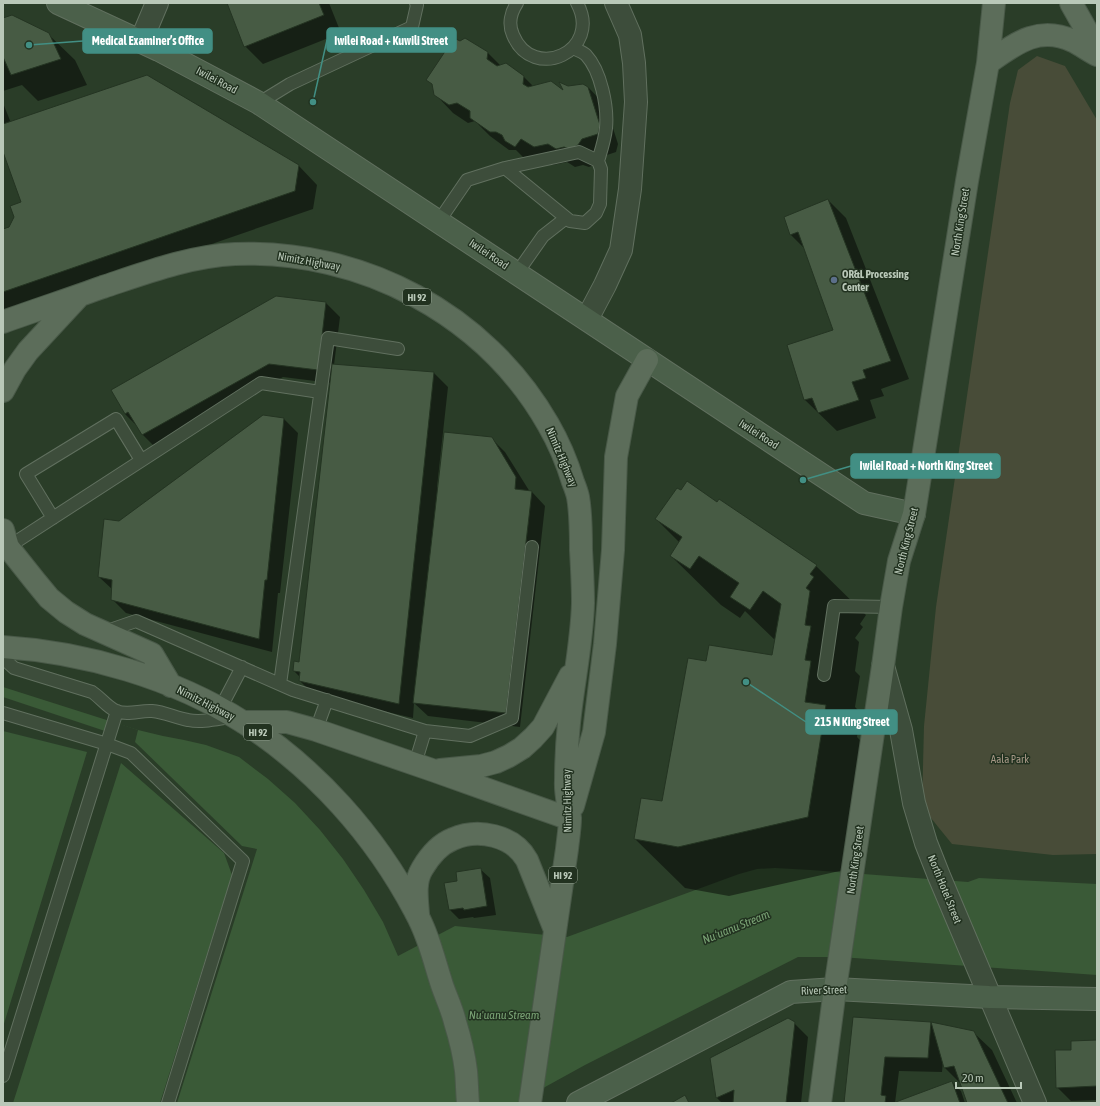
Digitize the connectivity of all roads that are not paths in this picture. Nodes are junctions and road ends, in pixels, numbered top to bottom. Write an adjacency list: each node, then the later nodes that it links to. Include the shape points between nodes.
1 (58, 3): 9 (street, Iwilei Road)
2 (157, 3): 9 (street)
3 (416, 3): 14 (lane, via 412,27 290,84)
4 (517, 3): 10 (lane, via 513,8 511,31 523,50 533,56 550,59 566,54)
5 (577, 3): 10 (lane, via 582,12 583,25 581,37)
6 (616, 3): 21 (street, via 630,35 634,63 636,102 630,189 621,250)
7 (994, 3): 13 (main road, North King Street)
8 (1070, 3): 11 (main road)
9 (141, 42): 14 (street, Iwilei Road)
10 (573, 48): 15 (lane, via 586,55 600,80 604,94 606,129)
11 (1097, 49)
12 (1097, 55): 13 (main road, via 1073,41 1043,36 1016,43)
13 (988, 62): 28 (main road, North King Street)
14 (259, 103): 18 (street, Iwilei Road)
15 (598, 161): 16 (lane, via 579,152); 17 (lane, via 601,169 600,204 596,213 585,223)
16 (505, 168): 17 (lane); 18 (lane, via 467,180)
17 (566, 218): 19 (lane, via 543,236)
18 (439, 221): 19 (street, Iwilei Road)
19 (517, 273): 21 (street, Iwilei Road)
20 (80, 296): 22 (main road, Nimitz Highway / HI 92); 25 (main road, via 28,352); 36 (main road, Nimitz Highway / HI 92, via 135,276 201,258 267,254 333,263 365,273 425,301 453,318 502,361 522,385 556,438 568,467 578,497 581,530 583,603)
21 (587, 319): 24 (street, Iwilei Road)
22 (3, 322)
23 (398, 350): 26 (lane, via 328,338)
24 (647, 360): 28 (street, Iwilei Road, via 864,503); 50 (main road, via 627,396 616,457 612,558 594,732)
25 (3, 391)
26 (320, 392): 27 (lane, via 261,383); 40 (lane)
27 (141, 460): 29 (lane); 29 (lane, via 116,419 26,474)
28 (914, 514): 32 (main road, North King Street, via 899,562)
29 (53, 518): 30 (lane)
30 (5, 541): 33 (main road, via 49,598 66,612)
31 (532, 547): 47 (lane, via 512,718 470,736)
32 (891, 607): 37 (main road, North King Street); 39 (lane, via 834,606)
33 (103, 633): 38 (lane, via 136,621); 41 (main road, via 152,654)
34 (3, 647): 41 (main road, Nimitz Highway / HI 92, via 94,660)
35 (3, 658): 43 (lane, via 14,668 92,692)
36 (577, 664): 49 (main road, via 543,727 522,748 510,756 481,766); 50 (main road, Nimitz Highway / HI 92, via 569,722 565,784)
37 (884, 666): 53 (main road, North King Street); 54 (street, North Hotel Street, via 901,730 914,803 926,843)
38 (242, 667): 40 (lane); 45 (lane)
39 (824, 675)
40 (280, 684): 42 (lane)
41 (171, 686): 45 (main road, Nimitz Highway / HI 92)
42 (327, 700): 46 (lane); 47 (lane)
43 (117, 711): 45 (lane, via 129,714 155,711 200,722); 48 (lane)
44 (3, 713): 48 (lane)
45 (232, 716): 46 (main road, via 287,722); 51 (main road, Nimitz Highway / HI 92, via 297,762 349,814 374,845)
46 (316, 730): 49 (main road)
47 (425, 731): 49 (lane)
48 (107, 744): 56 (lane); 57 (lane, via 132,753 242,862)
49 (425, 768): 50 (main road)
50 (570, 819): 52 (main road, Nimitz Highway / HI 92)
51 (418, 917): 52 (main road, via 418,880 422,869 434,854 453,839 465,835 490,835 509,842 522,852); 58 (main road, Nimitz Highway / HI 92, via 455,1020 466,1072)
52 (555, 931): 59 (main road, Nimitz Highway / HI 92)
53 (835, 989): 54 (street, River Street); 60 (street, River Street, via 790,992); 61 (main road, North King Street)
54 (989, 998): 55 (street, River Street); 62 (street, North Hotel Street)
55 (1097, 999)
56 (3, 1076)
57 (168, 1103)
58 (468, 1103)
59 (530, 1103)
60 (578, 1103)
61 (820, 1103)
62 (1035, 1103)

